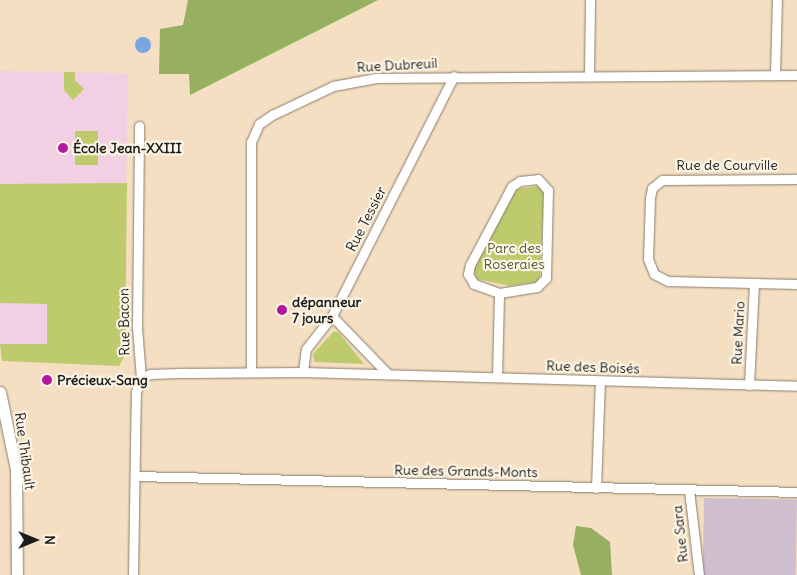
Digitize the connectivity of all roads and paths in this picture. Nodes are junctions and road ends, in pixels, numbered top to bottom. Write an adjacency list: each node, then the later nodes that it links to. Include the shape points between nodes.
1 (590, 0): 3 (street)
2 (777, 0): 4 (street)
3 (589, 74): 4 (street, Rue Dubreuil); 6 (street, Rue Dubreuil)
4 (775, 74): 5 (street, Rue Dubreuil)
5 (797, 75)
6 (454, 76): 12 (street, Rue Tessier); 13 (street, Rue Dubreuil, via 345,82 259,124 251,142)
7 (138, 126): 17 (street, Rue Bacon, via 137,333)
8 (797, 178): 9 (street, Rue de Courville, via 671,179 662,180 652,188 648,259 654,274 668,281)
9 (754, 283): 10 (street, Rue de Courville); 19 (street, Rue Mario)
10 (797, 284)
11 (499, 293): 11 (street, via 537,287 548,274 548,190 538,179 520,181 512,186 470,266 468,274 474,284); 16 (street)
12 (332, 316): 14 (street, Rue Tessier, via 306,349); 15 (street)
13 (251, 372): 14 (street, Rue des Boisés); 17 (street, Rue des Boisés, via 150,374)
14 (303, 372): 15 (street, Rue des Boisés)
15 (388, 374): 16 (street, Rue des Boisés)
16 (497, 377): 18 (street, Rue des Boisés)
17 (141, 378): 22 (street, Rue Bacon, via 136,392)
18 (600, 381): 19 (street, Rue des Boisés); 23 (street)
19 (749, 385): 20 (street, Rue des Boisés)
20 (797, 386)
21 (0, 392): 26 (street, Rue Thibault, via 16,469)
22 (135, 476): 23 (street, Rue des Grands-Monts); 27 (street, Rue Bacon)
23 (596, 488): 24 (street, Rue des Grands-Monts)
24 (689, 490): 25 (street, Rue des Grands-Monts); 28 (street, Rue Sara)
25 (797, 492)
26 (17, 575)
27 (134, 575)
28 (699, 575)

